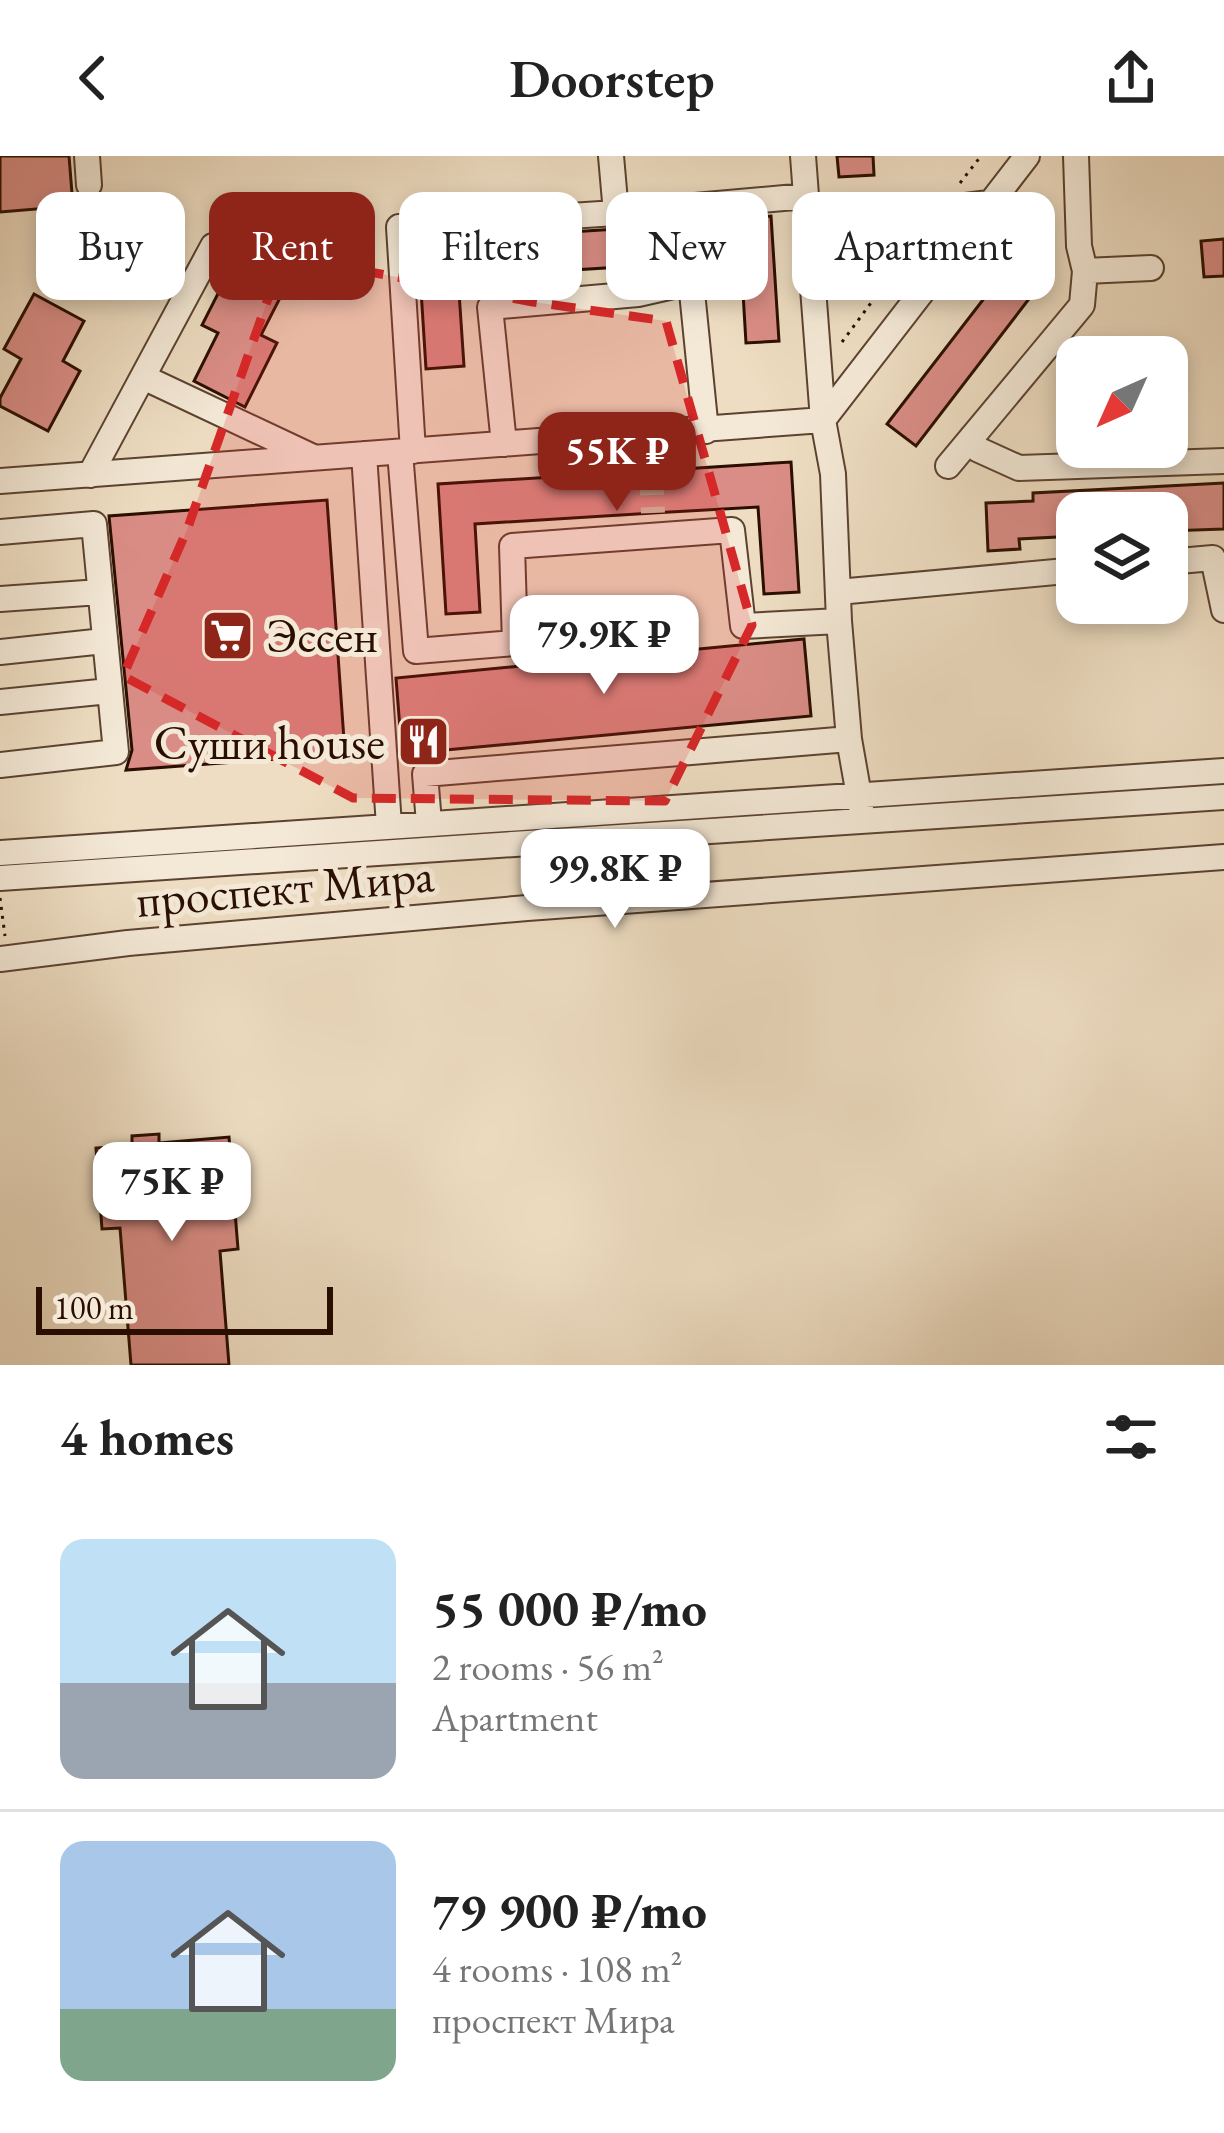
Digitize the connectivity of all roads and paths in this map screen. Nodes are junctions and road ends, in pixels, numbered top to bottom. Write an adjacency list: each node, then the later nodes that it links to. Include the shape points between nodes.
1 (87, 156): 7 (street)
2 (611, 156): 8 (street)
3 (803, 156): 9 (street)
4 (981, 156): 10 (path)
5 (1027, 156): 11 (street)
6 (1076, 156): 15 (street)
7 (88, 185)
8 (622, 192)
9 (806, 192)
10 (954, 192)
11 (998, 192)
12 (606, 217): 28 (street, via 398,227)
13 (209, 253): 22 (street)
14 (1151, 268): 15 (street)
15 (1085, 271): 26 (street, via 1082,305)
16 (606, 297): 27 (street, via 490,307)
17 (693, 300): 24 (street)
18 (815, 300): 21 (street)
19 (873, 300): 21 (path)
20 (915, 300): 23 (street)
21 (820, 372): 23 (street)
22 (143, 377): 30 (street); 34 (street)
23 (824, 420): 24 (street); 40 (street)
24 (706, 431): 25 (street)
25 (649, 433): 27 (street); 33 (street)
26 (972, 437): 31 (street, via 977,448 1019,468); 32 (street)
27 (504, 444): 28 (street)
28 (407, 451): 29 (street); 43 (street, via 416,651 515,643 512,546 655,524 732,530 742,626)
29 (364, 454): 30 (street); 55 (street)
30 (316, 458): 34 (street)
31 (1224, 461)
32 (948, 466)
33 (651, 471)
34 (90, 475): 35 (street)
35 (0, 481)
36 (0, 532): 39 (street, via 94,524)
37 (1188, 560): 42 (street, via 1213,558)
38 (1056, 572): 40 (street)
39 (100, 592): 41 (street); 44 (street)
40 (838, 592): 43 (street)
41 (0, 598)
42 (1224, 610)
43 (839, 621): 48 (street)
44 (104, 640): 45 (street); 46 (street)
45 (0, 652)
46 (109, 691): 47 (street); 49 (street, via 116,752)
47 (0, 702)
48 (849, 739): 51 (street); 54 (street, via 425,773)
49 (0, 765)
50 (1224, 771): 51 (street)
51 (858, 794): 53 (street); 54 (street)
52 (1224, 796): 53 (street, проспект Мира)
53 (865, 820): 58 (street, проспект Мира)
54 (429, 823): 55 (street)
55 (389, 826): 56 (street)
56 (0, 853)
57 (1224, 857): 60 (street, проспект Мира, via 527,908)
58 (0, 878)
59 (0, 895): 60 (path)
60 (4, 958)

